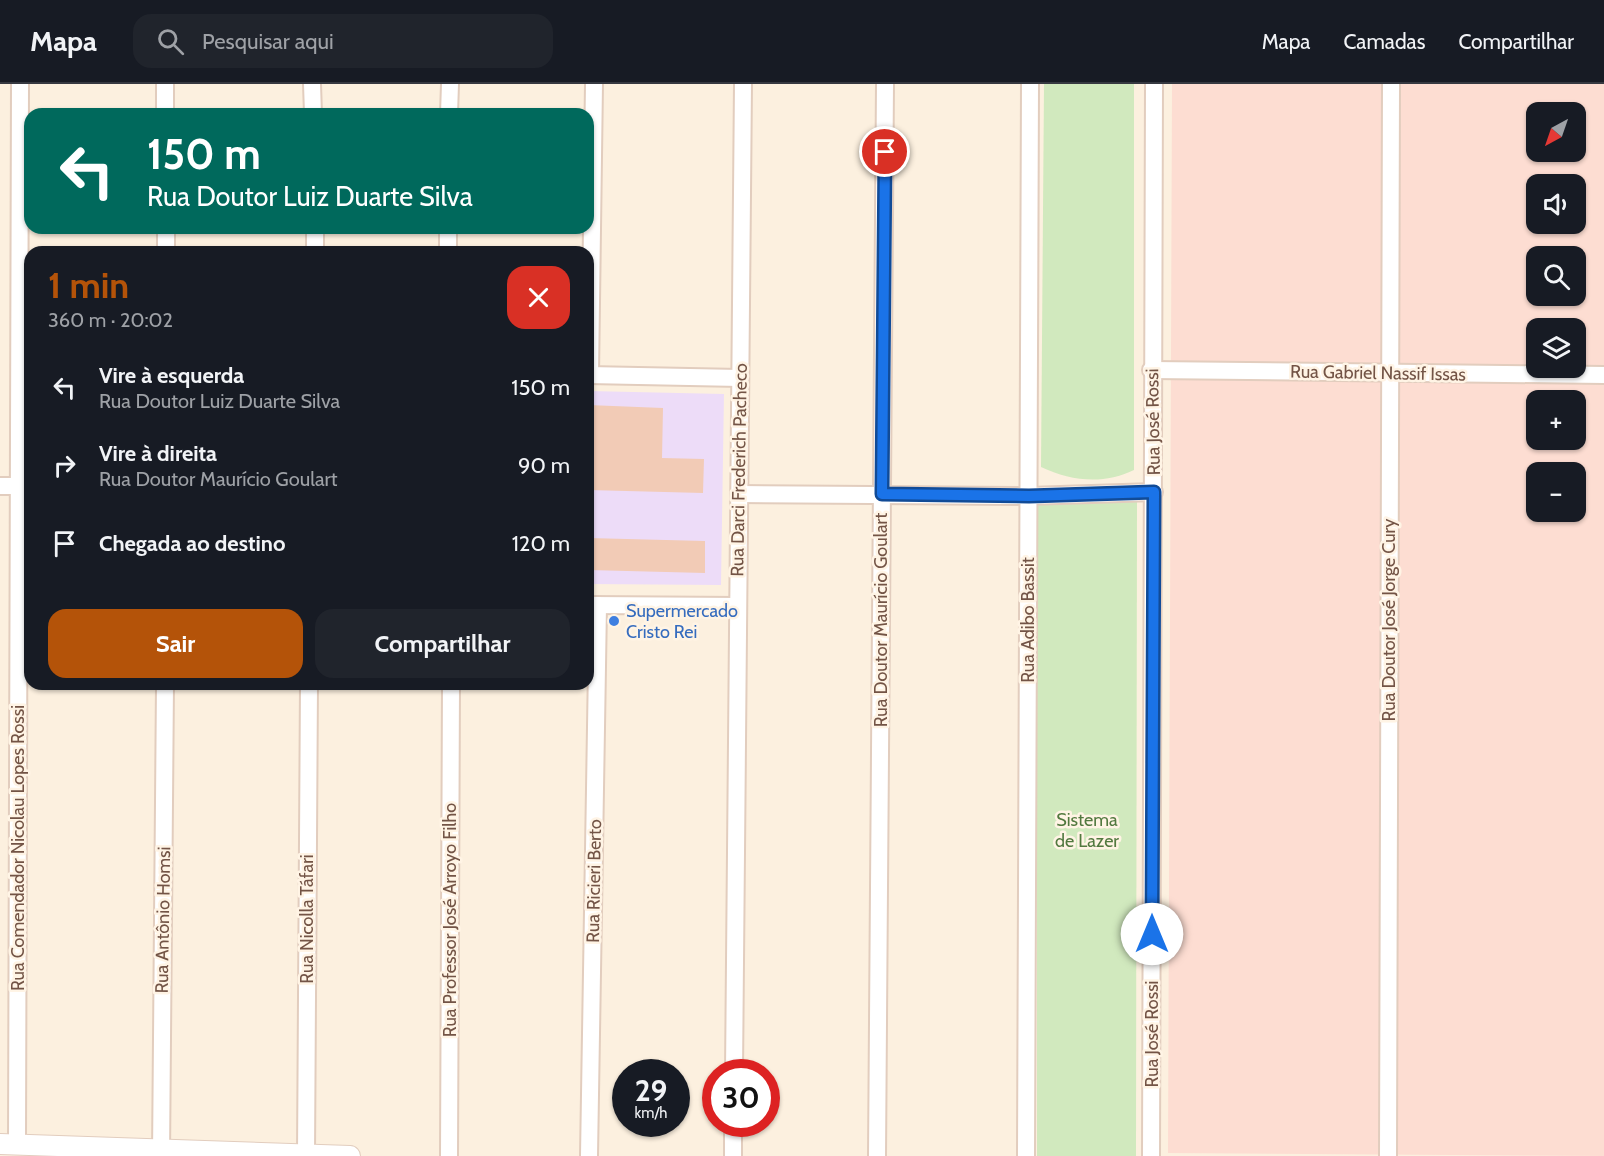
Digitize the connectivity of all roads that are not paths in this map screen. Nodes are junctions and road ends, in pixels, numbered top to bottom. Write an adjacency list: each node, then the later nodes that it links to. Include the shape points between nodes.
1 (20, 84): 21 (street, Rua Comendador Nicolau Lopes Rossi)
2 (165, 84): 11 (street)
3 (312, 84): 12 (street)
4 (450, 84): 13 (street)
5 (594, 84): 14 (street)
6 (743, 84): 19 (street, Rua Darci Frederich Pacheco)
7 (885, 84): 24 (street, Rua Doutor Maurício Goulart)
8 (1030, 84): 25 (street, Rua Adibo Bassit)
9 (1154, 84): 15 (street, Rua José Rossi)
10 (1391, 84): 16 (street, Rua Doutor José Jorge Cury)
11 (165, 108)
12 (313, 108)
13 (449, 108)
14 (594, 108)
15 (1151, 370): 16 (street, Rua Gabriel Nassif Issas); 22 (street, Rua José Rossi)
16 (1390, 374): 18 (street, Rua Gabriel Nassif Issas); 44 (street, Rua Doutor José Jorge Cury)
17 (594, 375): 19 (street)
18 (1604, 375)
19 (740, 378): 23 (street, Rua Darci Frederich Pacheco)
20 (0, 486): 21 (street)
21 (24, 486): 34 (street, Rua Comendador Nicolau Lopes Rossi)
22 (1154, 492): 25 (street); 43 (street, Rua José Rossi)
23 (739, 494): 24 (street); 27 (street, Rua Darci Frederich Pacheco)
24 (882, 494): 25 (street); 41 (street, Rua Doutor Maurício Goulart)
25 (1029, 496): 42 (street, Rua Adibo Bassit)
26 (594, 605): 27 (street)
27 (738, 606): 32 (street, Rua Darci Frederich Pacheco)
28 (165, 690): 35 (street, Rua Antônio Homsi)
29 (309, 690): 36 (street, Rua Nicolla Táfari)
30 (451, 690): 38 (street, Rua Professor José Arroyo Filho)
31 (592, 690): 39 (street, Rua Ricieri Berto)
32 (734, 1059)
33 (733, 1137): 40 (street)
34 (8, 1144): 35 (street)
35 (160, 1154): 36 (street)
36 (306, 1155): 37 (street)
37 (350, 1156)
38 (449, 1156)
39 (589, 1156)
40 (733, 1156)
41 (877, 1156)
42 (1026, 1156)
43 (1151, 1156)
44 (1388, 1156)

